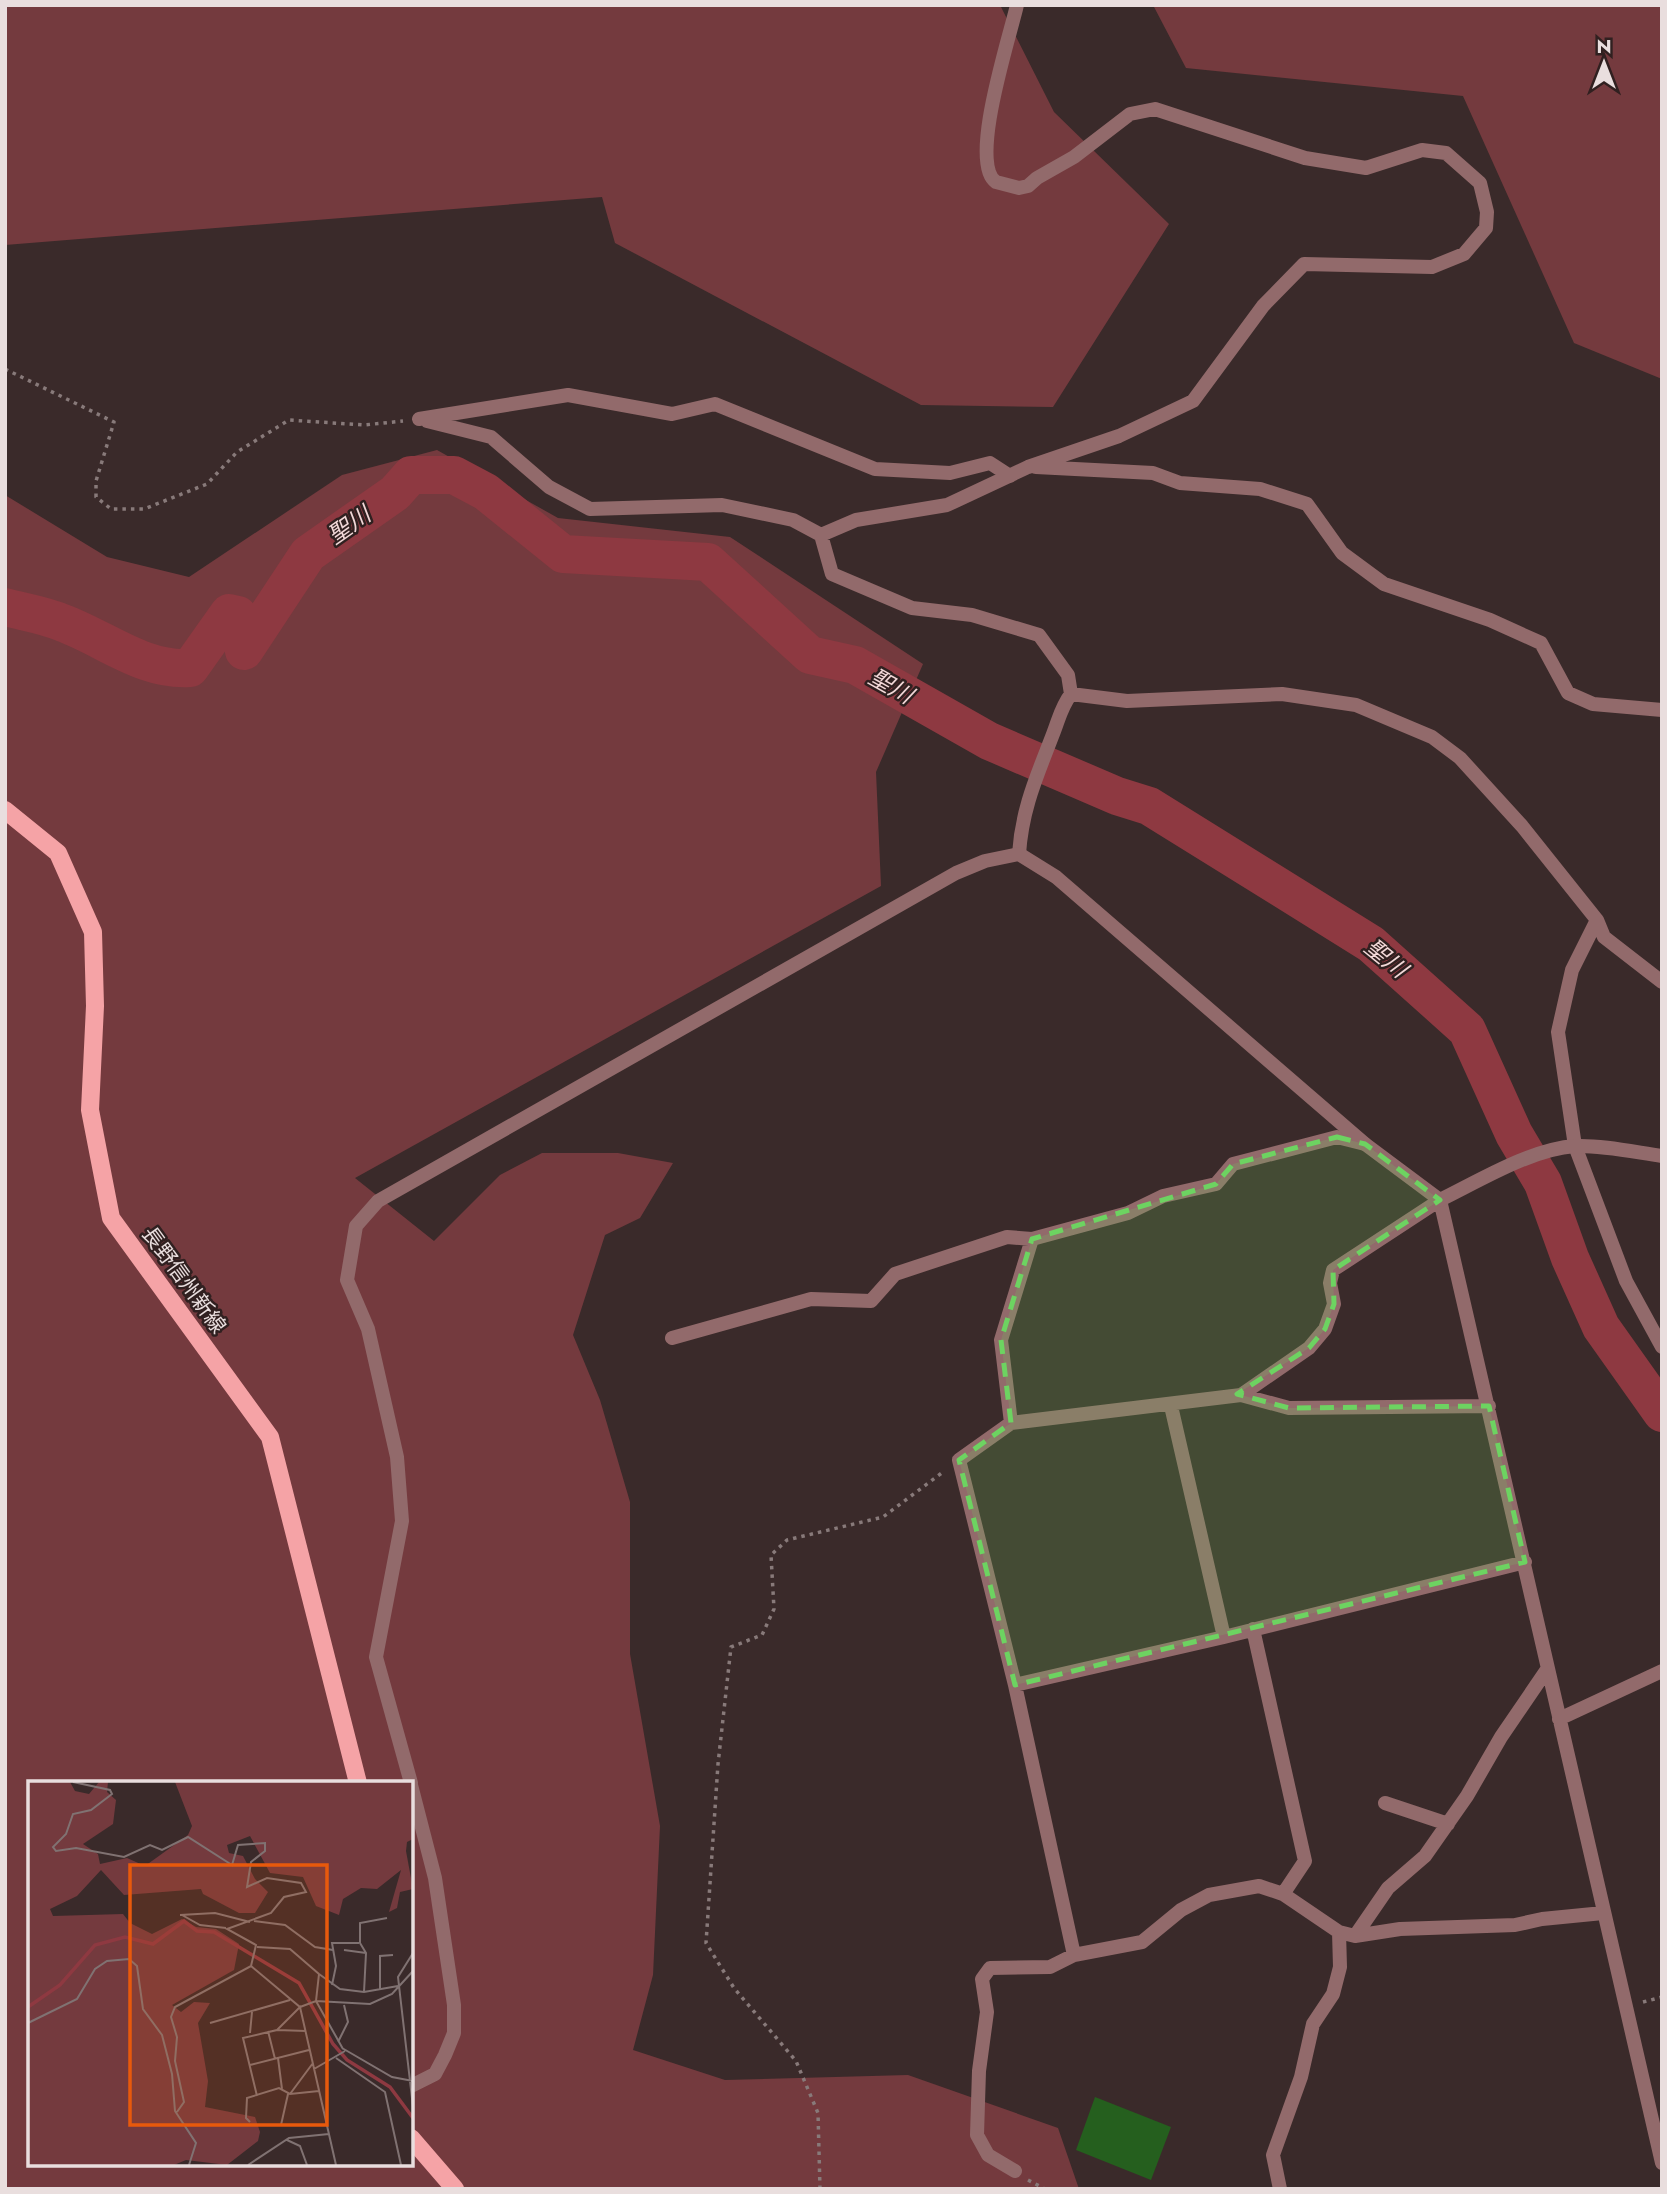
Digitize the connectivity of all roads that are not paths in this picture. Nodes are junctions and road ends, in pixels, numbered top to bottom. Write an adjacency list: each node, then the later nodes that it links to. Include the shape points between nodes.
1 (1017, 5): 2 (street, via 987,134 985,167 996,182 1028,186 1130,114 1155,109 1306,158 1366,168 1422,150 1446,153 1480,183 1488,212 1486,228 1464,254 1432,267 1304,264 1263,306 1193,401 1119,436)
2 (1028, 467): 3 (street); 6 (street, via 1153,473 1180,483 1260,489 1307,504 1342,553 1384,584 1490,620 1541,643 1568,693 1593,704)
3 (1010, 476): 4 (street, via 947,505 856,520); 4 (street, via 990,463 950,473 875,469 715,404 672,414 568,395 419,419 491,437 549,487 590,509 722,505 793,520)
4 (821, 535): 5 (street, via 832,574 879,596 912,608 972,615 1040,635 1068,675)
5 (1071, 694): 8 (street, via 1062,706 1030,789); 9 (street, via 1127,701 1282,694 1356,705 1381,715 1432,737 1460,758)
6 (1662, 710)
7 (5, 810): 29 (main road, 長野信州新線, via 58,853 93,932 90,1110 111,1218 270,1437)
8 (1019, 854): 11 (street, via 1056,877 1146,952); 30 (street, via 956,873 754,985 378,1201 356,1226 347,1280 380,1373 397,1457 402,1521 376,1657)
9 (1597, 920): 10 (street, via 1604,937); 12 (street, via 1572,970 1558,1032)
10 (1662, 982)
11 (1365, 1144): 14 (street); 15 (street, via 1337,1137 1257,1157 1233,1164 1216,1184 1163,1196 1128,1213)
12 (1575, 1146): 13 (street); 14 (street, via 1508,1166); 17 (street, via 1626,1281)
13 (1662, 1156)
14 (1440, 1200): 18 (street, via 1334,1270 1330,1283 1334,1304 1325,1329 1309,1348); 20 (street)
15 (1032, 1239): 16 (street, via 1006,1237 894,1274 871,1301 811,1299); 21 (street, via 1001,1340)
16 (672, 1338)
17 (1662, 1346)
18 (1241, 1395): 19 (street); 20 (street, via 1289,1408)
19 (1171, 1406): 21 (street); 24 (street)
20 (1489, 1406): 22 (street)
21 (1011, 1423): 27 (street, via 959,1460)
22 (1525, 1562): 23 (street); 25 (street)
23 (1253, 1629): 24 (street); 34 (street, via 1305,1861)
24 (1224, 1637): 27 (street)
25 (1546, 1671): 28 (street); 33 (street)
26 (1662, 1671): 28 (street)
27 (1015, 1685): 38 (street)
28 (1559, 1719): 35 (street)
29 (357, 1781)
30 (410, 1781)
31 (413, 1792): 39 (street, via 435,1878 453,2033 435,2074)
32 (1385, 1803): 33 (street)
33 (1448, 1824): 37 (street, via 1425,1856 1388,1888)
34 (1283, 1894): 36 (street); 38 (street, via 1259,1886 1209,1895 1181,1910 1142,1942)
35 (1603, 1913): 37 (street, via 1516,1925 1400,1929); 41 (street)
36 (1339, 1932): 37 (street); 44 (street, via 1340,1967 1333,1994 1313,2024 1301,2077 1273,2155)
37 (1355, 1936)
38 (1074, 1955): 42 (street, via 1050,1968 990,1968 982,1979 987,2012 977,2135 988,2155)
39 (413, 2085)
40 (413, 2140): 43 (main road)
41 (1662, 2163)
42 (1015, 2171)
43 (454, 2189)
44 (1280, 2189)

